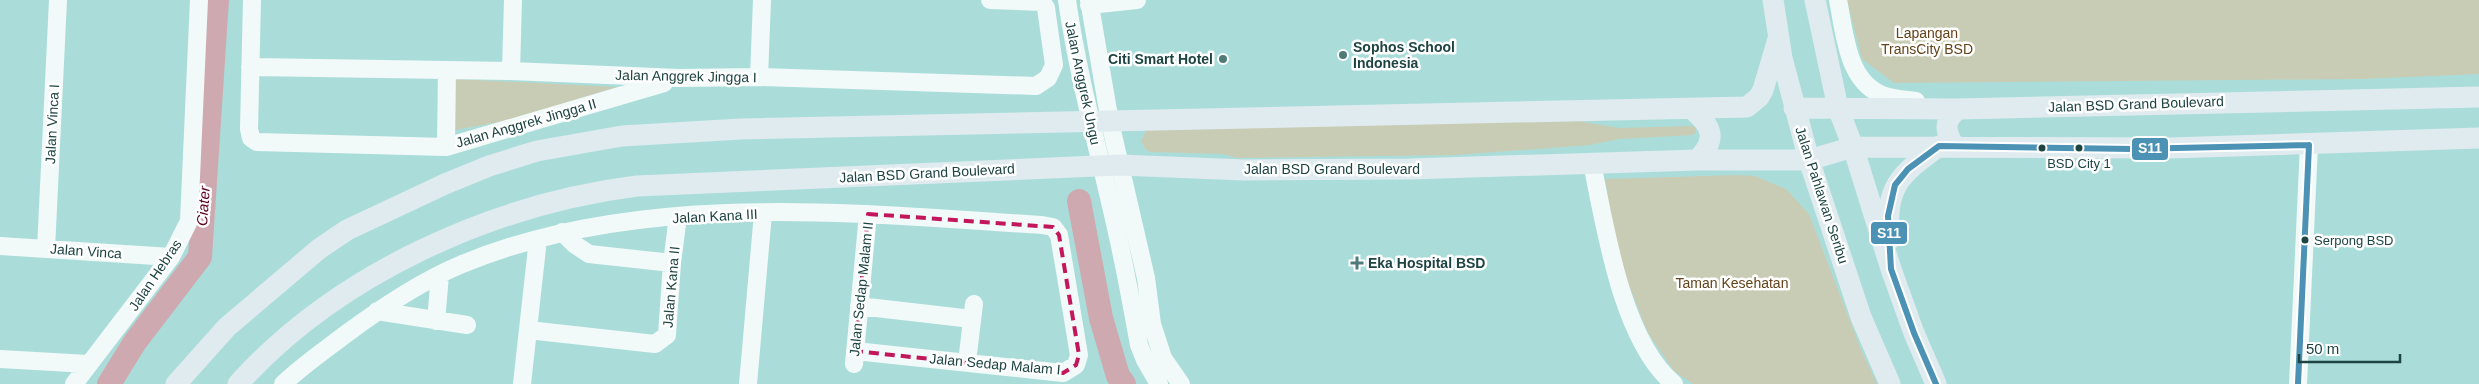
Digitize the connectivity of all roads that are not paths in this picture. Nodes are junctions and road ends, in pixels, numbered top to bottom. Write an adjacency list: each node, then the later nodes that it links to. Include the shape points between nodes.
1 (58, 0): 42 (street, Jalan Vinca I)
2 (199, 0): 43 (street, Jalan Hebras, via 190,221)
3 (252, 0): 14 (street)
4 (512, 0): 16 (street)
5 (762, 0): 17 (street)
6 (990, 0): 17 (street, Jalan Anggrek Jingga I, via 1036,1 1042,2 1046,8 1054,65 1048,78 1036,86)
7 (1067, 0): 26 (street, Jalan Anggrek Ungu, via 1071,32)
8 (1136, 0): 12 (street)
9 (1773, 0): 13 (main road, Jalan Pahlawan Seribu)
10 (1815, 0): 23 (main road)
11 (1838, 0): 24 (street, via 1850,60 1869,87 1888,97)
12 (1089, 2): 26 (street, Jalan Anggrek Ungu)
13 (1778, 39): 22 (main road, Jalan Pahlawan Seribu); 25 (main road, via 1763,90 1747,107)
14 (250, 66): 15 (street, Jalan Anggrek Jingga I); 30 (street, Jalan Anggrek Jingga II, via 248,129 251,138 257,142)
15 (447, 70): 16 (street, Jalan Anggrek Jingga I); 30 (street)
16 (511, 71): 18 (street, Jalan Anggrek Jingga I)
17 (758, 77): 18 (street, Jalan Anggrek Jingga I)
18 (679, 78): 30 (street, Jalan Anggrek Jingga II)
19 (2479, 92): 21 (main road)
20 (2479, 97): 21 (main road, Jalan BSD Grand Boulevard)
21 (2450, 98): 24 (main road, Jalan BSD Grand Boulevard)
22 (1794, 108): 23 (main road, Jalan BSD Grand Boulevard); 33 (main road, Jalan Pahlawan Seribu)
23 (1838, 108): 24 (main road, Jalan BSD Grand Boulevard); 31 (main road)
24 (1965, 109): 29 (main road, via 1949,116)
25 (1692, 110): 26 (main road, via 1243,116); 32 (main road, via 1704,119 1710,131 1706,151)
26 (1100, 122): 35 (street, Jalan Anggrek Ungu); 57 (main road, via 741,128 622,136 537,151 445,184 347,230 291,272 227,327)
27 (2479, 138): 28 (main road, Jalan BSD Grand Boulevard)
28 (2309, 145): 29 (main road, Jalan BSD Grand Boulevard, via 2132,149); 67 (street)
29 (1946, 146): 31 (main road, Jalan BSD Grand Boulevard); 45 (main road, via 1908,169 1895,185 1888,216)
30 (446, 147)
31 (1853, 147): 33 (main road, Jalan BSD Grand Boulevard); 45 (main road)
32 (1697, 160): 33 (main road, Jalan BSD Grand Boulevard); 34 (main road, Jalan BSD Grand Boulevard)
33 (1809, 160): 65 (main road, Jalan Pahlawan Seribu, via 1862,318)
34 (1592, 163): 35 (main road, Jalan BSD Grand Boulevard, via 1254,170); 64 (street, via 1614,268 1636,329 1647,350)
35 (1110, 165): 58 (main road, Jalan BSD Grand Boulevard, via 637,186 594,191 546,202 483,223 371,276 313,316); 62 (street, via 1116,228 1139,345); 63 (street, via 1146,278 1156,339 1163,358)
36 (764, 213): 37 (street, Jalan Kana III); 38 (street, Jalan Kana III); 61 (street)
37 (868, 214): 47 (street, Jalan Sedap Malam II); 54 (street, Jalan Sedap Malam I, via 1042,225 1053,227 1059,235 1079,355 1076,365 1063,373)
38 (678, 216): 39 (street, Jalan Kana III); 44 (street, Jalan Kana II)
39 (562, 232): 40 (street, Jalan Kana III); 44 (street, via 589,254)
40 (538, 239): 46 (street, Jalan Kana III); 51 (street)
41 (0, 246): 42 (street, Jalan Vinca)
42 (46, 249): 43 (street, Jalan Vinca)
43 (171, 257): 55 (street, Jalan Hebras)
44 (672, 263): 51 (street, Jalan Kana II, via 667,335 655,344)
45 (1891, 269): 66 (main road)
46 (440, 275): 48 (street, Jalan Kana III); 49 (street)
47 (859, 306): 52 (street, Jalan Sedap Malam II); 54 (street, via 973,312)
48 (377, 311): 49 (street); 59 (street, Jalan Kana III, via 299,368)
49 (436, 321): 50 (street)
50 (467, 325)
51 (528, 330): 60 (street)
52 (854, 358): 54 (street, Jalan Sedap Malam I)
53 (0, 359): 55 (street)
54 (967, 362)
55 (88, 364): 56 (street, Jalan Hebras)
56 (74, 384)
57 (176, 384)
58 (238, 384)
59 (284, 384)
60 (522, 384)
61 (748, 384)
62 (1160, 384)
63 (1181, 384)
64 (1674, 384)
65 (1890, 384)
66 (1936, 384)
67 (2298, 384)

